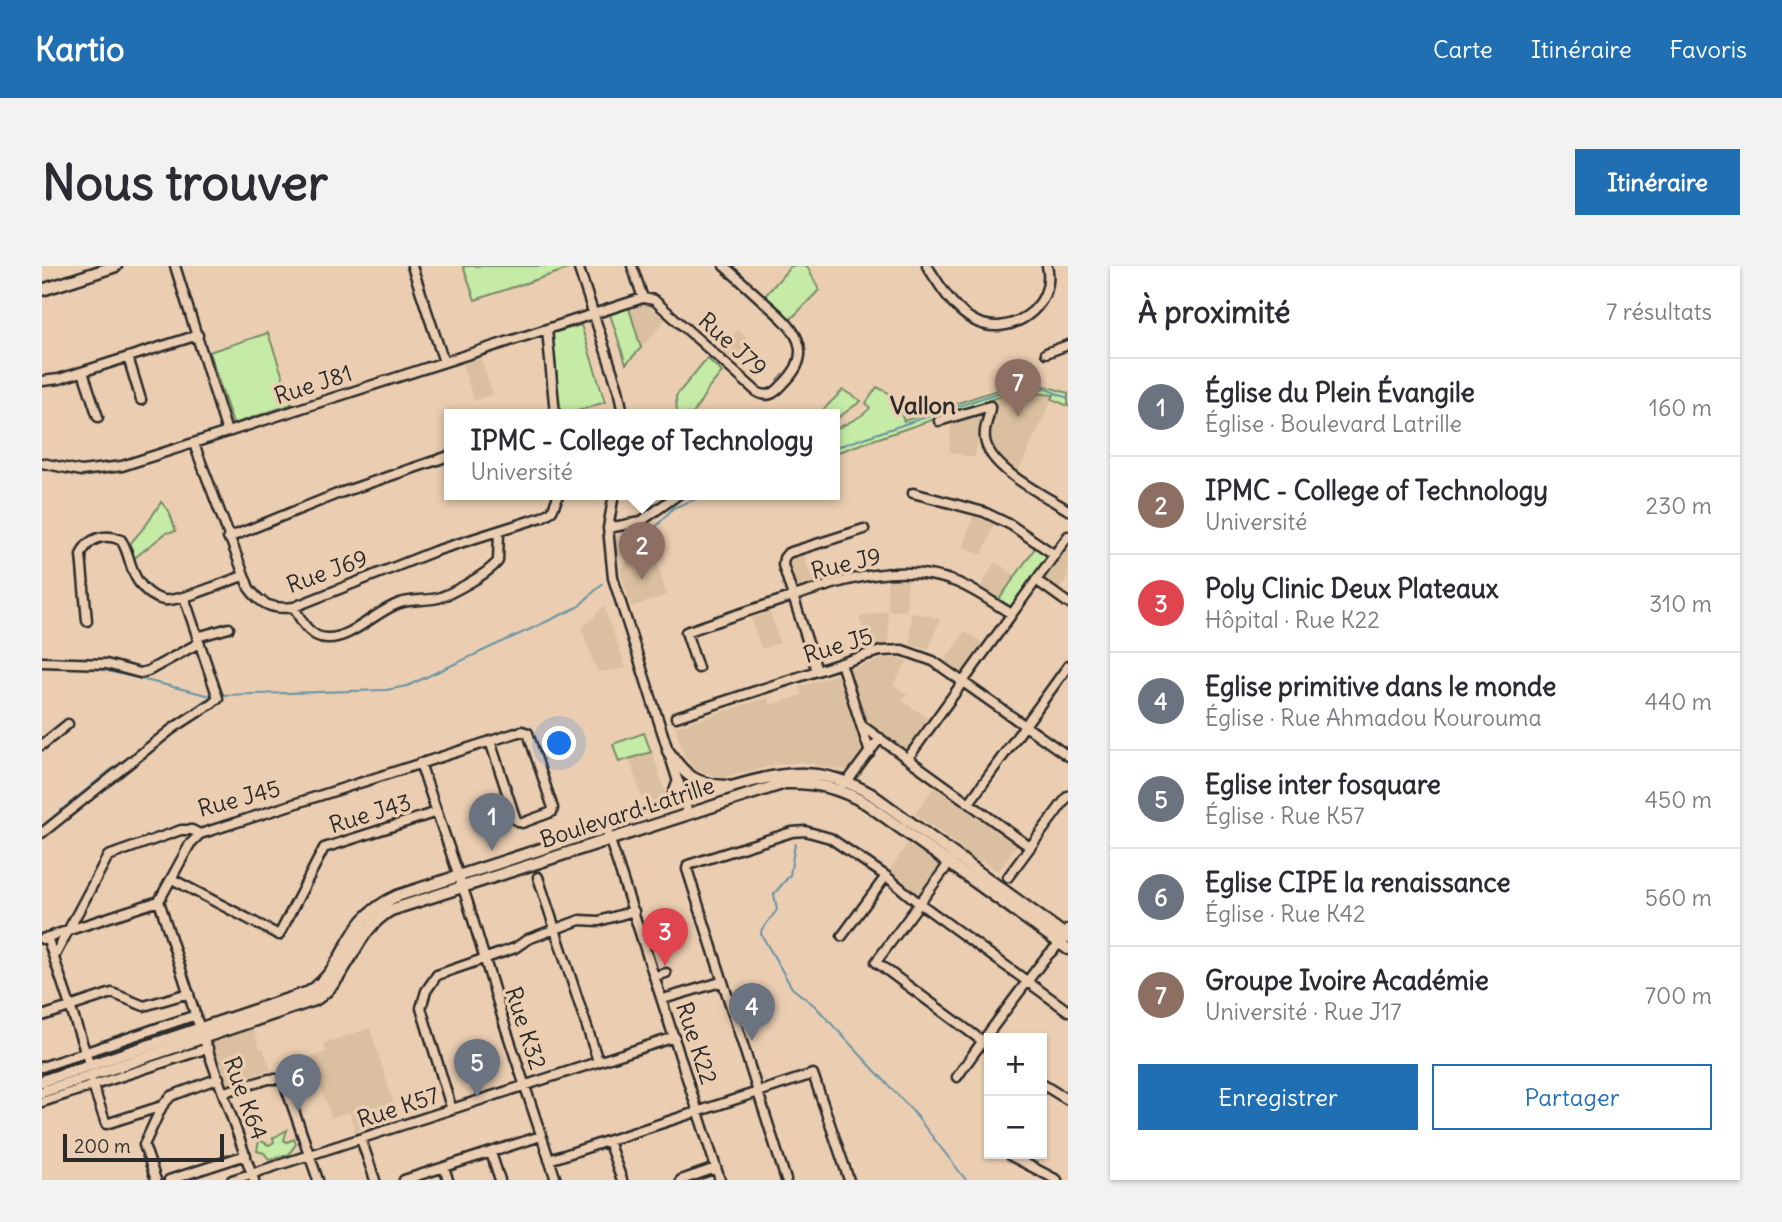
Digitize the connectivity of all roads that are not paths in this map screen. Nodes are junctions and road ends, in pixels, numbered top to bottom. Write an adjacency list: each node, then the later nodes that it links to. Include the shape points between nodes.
1 (116, 266): 9 (main road)
2 (175, 266): 13 (street)
3 (412, 266): 17 (street)
4 (578, 266): 11 (street)
5 (632, 266): 10 (street)
6 (724, 266): 10 (street, Rue J79, via 790,325 800,345 798,366 771,395 757,392 654,300)
7 (927, 266): 8 (street, via 963,313 992,325 1013,322 1034,311 1046,292)
8 (1047, 266)
9 (42, 290)
10 (643, 298): 11 (street)
11 (593, 313): 12 (street, Rue J81); 22 (street)
12 (547, 329): 17 (street, Rue J81); 21 (street)
13 (198, 335): 16 (street); 25 (street)
14 (1068, 345): 15 (street)
15 (1046, 353)
16 (128, 357): 18 (street); 20 (street)
17 (444, 362): 25 (street, Rue J81)
18 (83, 372): 19 (street); 23 (street)
19 (42, 382)
20 (141, 400)
21 (555, 409)
22 (622, 409)
23 (98, 417)
24 (939, 421): 33 (street, via 990,406 984,433 988,451 1008,472)
25 (227, 432): 26 (street, Rue J81)
26 (194, 444): 28 (street, Rue J81, via 103,470 81,471); 38 (street, Rue J69)
27 (444, 458): 38 (street)
28 (42, 463)
29 (914, 493): 39 (street, via 984,512)
30 (557, 500): 36 (street, Rue J69, via 552,511 542,517)
31 (613, 500): 34 (street)
32 (671, 500): 34 (street, via 640,522)
33 (1068, 510)
34 (608, 528): 63 (street, via 613,578)
35 (864, 529): 43 (street, via 788,553 783,565)
36 (499, 531): 45 (street, Rue J69); 45 (street, via 498,561 488,571 438,597 400,603 341,636 319,637)
37 (1068, 536): 39 (street)
38 (228, 538): 40 (street, Rue J69)
39 (1055, 555): 41 (street)
40 (243, 576): 42 (street); 45 (street, Rue J69, via 267,606)
41 (1036, 580): 44 (street); 46 (street)
42 (184, 597): 47 (street, via 160,600 148,593 133,573 121,540 89,541 81,555); 49 (street)
43 (793, 597): 46 (street, Rue J9, via 848,579 903,572 954,582); 53 (street, Rue J9, via 686,632); 54 (street)
44 (1068, 603)
45 (294, 607)
46 (1012, 614): 55 (street)
47 (87, 621)
48 (229, 628): 49 (street)
49 (198, 640): 50 (street, via 140,673 106,664); 76 (street, via 217,699 172,729)
50 (42, 662)
51 (841, 663): 54 (street, Rue J5); 55 (street, Rue J5, via 902,650 933,661); 58 (street)
52 (1068, 666): 59 (street)
53 (698, 668)
54 (817, 671): 56 (street, Rue J5)
55 (964, 681): 59 (street, Rue J5); 66 (street)
56 (676, 717)
57 (68, 724): 62 (street)
58 (861, 724): 60 (street); 64 (street)
59 (1025, 725): 65 (street, Rue J5); 72 (street)
60 (880, 738): 64 (street); 66 (street)
61 (490, 741): 61 (street, Rue J45, via 527,733 552,812 522,823 516,820); 67 (street, Rue J45)
62 (42, 745)
63 (668, 751): 68 (street); 70 (main road, via 695,780)
64 (870, 753): 69 (street)
65 (1068, 756)
66 (908, 758): 72 (street)
67 (420, 763): 75 (street, Rue K32); 78 (street, Rue J45)
68 (678, 783): 73 (street); 74 (main road, via 672,800)
69 (847, 785): 70 (main road, Boulevard Latrille, via 817,774 789,773); 73 (main road, Boulevard Latrille, via 785,783); 80 (main road, Boulevard Latrille, via 871,793)
70 (735, 786): 73 (main road, Boulevard Latrille)
71 (1068, 796): 79 (street)
72 (969, 803): 79 (street)
73 (687, 808): 74 (main road, Boulevard Latrille); 77 (main road, Boulevard Latrille)
74 (661, 810): 77 (main road, Boulevard Latrille)
75 (437, 812): 84 (street, Rue J43, via 324,848 279,935); 85 (street, Rue K32)
76 (42, 833)
77 (608, 833): 85 (main road, Boulevard Latrille); 88 (street, Rue K22)
78 (200, 834): 84 (street); 90 (street, Rue J45, via 181,830 108,856)
79 (1030, 848): 83 (street)
80 (952, 859): 87 (street); 93 (main road, Boulevard Latrille)
81 (886, 876): 87 (street); 91 (street); 98 (street, via 830,838 805,831 688,865)
82 (538, 877): 89 (street)
83 (1008, 877)
84 (172, 879): 86 (street)
85 (460, 881): 95 (street, Rue K32); 110 (main road, Boulevard Latrille, via 376,907 351,934 331,972 309,992)
86 (159, 901): 90 (street); 100 (street, Rue K64)
87 (920, 902): 99 (street); 111 (street, via 876,962)
88 (634, 911): 89 (street); 97 (street, Rue K22)
89 (555, 929): 95 (street); 116 (street)
90 (68, 930): 92 (street); 94 (street, Rue J45)
91 (842, 936)
92 (44, 938): 94 (street)
93 (1063, 938): 99 (street)
94 (54, 957): 102 (street)
95 (484, 959): 125 (street, Rue K32); 133 (street, via 437,975 422,1004)
96 (666, 973): 97 (street)
97 (655, 976): 101 (street, Rue K22)
98 (721, 982): 101 (street); 129 (street)
99 (1027, 982): 103 (street); 108 (street)
100 (189, 993): 102 (street, via 144,1006 112,993); 104 (street, Rue K64)
101 (663, 999): 109 (street, Rue K22)
102 (71, 1007): 105 (street); 113 (street)
103 (1068, 1011)
104 (196, 1015): 106 (street); 110 (street, Rue K64)
105 (42, 1016)
106 (164, 1026): 107 (street); 113 (street)
107 (187, 1033): 110 (main road, Boulevard Latrille); 117 (main road, Boulevard Latrille)
108 (993, 1033)
109 (675, 1037): 116 (street, Rue K57); 134 (street, Rue K22)
110 (204, 1038): 114 (main road, Boulevard Latrille); 119 (street); 122 (street, Rue K64)
111 (984, 1042)
112 (984, 1045): 121 (street)
113 (85, 1052): 115 (street); 117 (street); 120 (street)
114 (164, 1052): 119 (street); 124 (main road, Boulevard Latrille)
115 (60, 1061): 118 (street); 120 (street)
116 (598, 1061): 125 (street, Rue K57)
117 (90, 1066): 120 (main road, Boulevard Latrille)
118 (42, 1067)
119 (150, 1067): 124 (street)
120 (74, 1071): 123 (main road, Boulevard Latrille)
121 (957, 1077)
122 (219, 1078): 128 (street, Rue K64); 132 (street, via 172,1096)
123 (42, 1081)
124 (92, 1081): 127 (main road, Boulevard Latrille); 131 (street); 132 (street, via 106,1124)
125 (525, 1086): 133 (street, Rue K57); 135 (street, Rue K32)
126 (1047, 1087): 130 (street)
127 (42, 1092)
128 (224, 1092): 139 (street, Rue K64); 140 (street, via 280,1079)
129 (757, 1092): 134 (street); 158 (street); 159 (street, via 813,1074)
130 (1068, 1100)
131 (42, 1102)
132 (162, 1107): 146 (street, via 144,1145)
133 (452, 1110): 136 (street, Rue K57)
134 (698, 1111): 137 (street); 144 (street, Rue K22)
135 (541, 1136): 138 (street); 142 (street, Rue K32)
136 (361, 1139): 140 (street, Rue K57); 150 (street)
137 (608, 1141): 142 (street); 155 (street)
138 (491, 1153): 143 (street); 153 (street)
139 (246, 1155): 145 (street, Rue K64); 147 (street)
140 (310, 1156): 145 (street, Rue K57); 149 (street)
141 (1017, 1159): 160 (street)
142 (549, 1160): 154 (street, Rue K32)
143 (444, 1167): 151 (street); 152 (street)
144 (716, 1168): 156 (street); 157 (street, Rue K22)
145 (253, 1177): 148 (street, Rue K57)
146 (156, 1180)
147 (169, 1180)
148 (232, 1180)
149 (318, 1180)
150 (374, 1180)
151 (404, 1180)
152 (448, 1180)
153 (500, 1180)
154 (556, 1180)
155 (622, 1180)
156 (681, 1180)
157 (720, 1180)
158 (786, 1180)
159 (849, 1180)
160 (1057, 1180)

